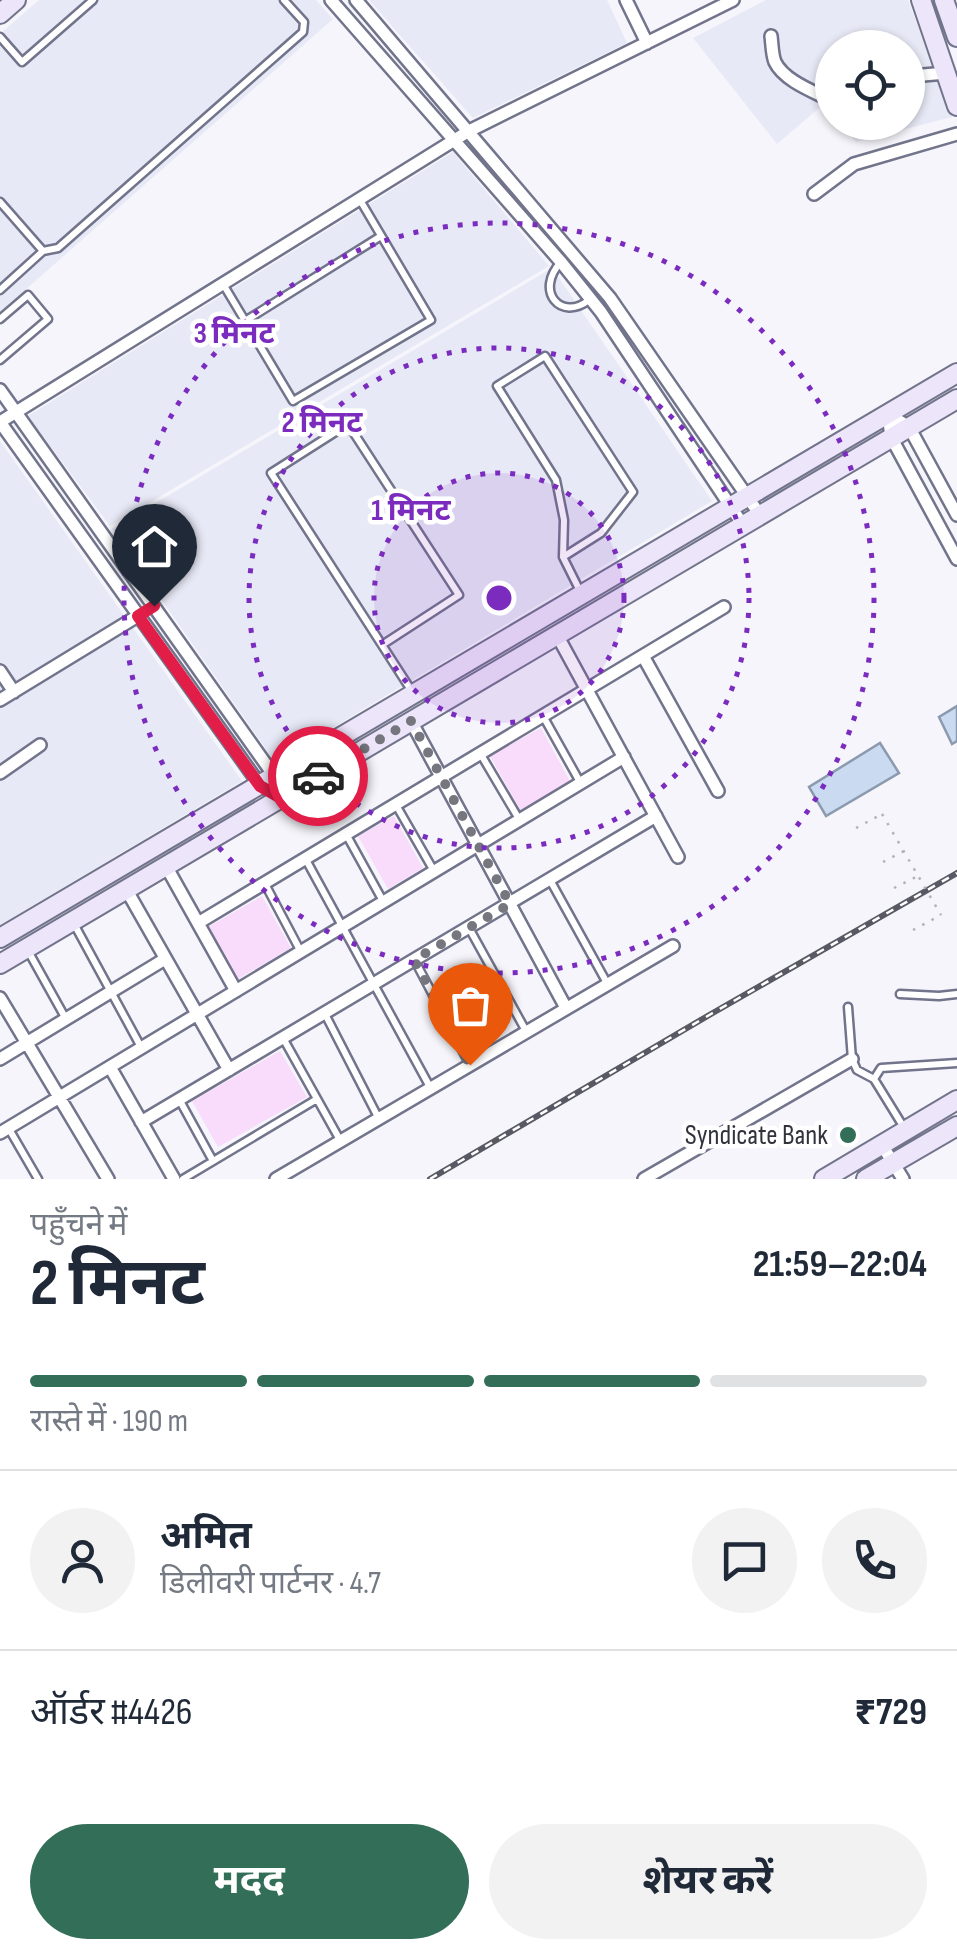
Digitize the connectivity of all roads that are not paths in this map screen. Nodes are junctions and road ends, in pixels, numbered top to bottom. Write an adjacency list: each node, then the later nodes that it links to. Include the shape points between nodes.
1 (16, 0): 10 (street)
2 (93, 0): 12 (lane, via 22,62)
3 (284, 0): 26 (lane, via 304,22 303,32 58,248)
4 (331, 0): 21 (street)
5 (356, 0): 19 (street)
6 (626, 0): 14 (street)
7 (733, 0): 14 (street)
8 (921, 0): 15 (street)
9 (944, 0): 13 (street)
10 (0, 14)
11 (771, 36): 17 (street, via 783,71)
12 (0, 37)
13 (957, 37)
14 (647, 43): 19 (street)
15 (946, 72): 16 (street); 18 (street)
16 (925, 74)
17 (815, 92)
18 (957, 106)
19 (470, 131): 21 (street); 42 (street, via 610,298)
20 (957, 134): 22 (street, via 854,164)
21 (455, 140): 23 (street); 27 (street)
22 (814, 194)
23 (359, 199): 25 (lane); 28 (street)
24 (0, 202): 26 (lane)
25 (381, 236): 32 (lane); 32 (lane, via 431,320 293,401)
26 (43, 251): 29 (lane)
27 (561, 262): 30 (street); 30 (lane, via 550,276 550,292 567,308)
28 (223, 284): 32 (lane); 37 (street)
29 (0, 290)
30 (590, 299): 42 (street)
31 (0, 319): 33 (lane, via 28,295 48,319)
32 (245, 321)
33 (0, 360)
34 (957, 373): 38 (street)
35 (0, 390): 37 (street)
36 (957, 399): 40 (street)
37 (16, 412): 39 (street); 47 (street)
38 (888, 414): 40 (street); 41 (street); 42 (street)
39 (0, 422): 46 (street)
40 (909, 427): 41 (street); 44 (street)
41 (891, 437): 43 (street); 49 (street)
42 (740, 501): 43 (street); 45 (street); 50 (street)
43 (760, 515): 45 (street)
44 (957, 515)
45 (743, 525): 54 (street)
46 (87, 544): 47 (street); 53 (street)
47 (116, 552): 51 (street)
48 (563, 557): 48 (lane, via 556,480 497,386 546,356 633,492 602,533); 50 (lane)
49 (957, 559)
50 (582, 594): 60 (street)
51 (154, 606): 53 (street); 69 (street)
52 (724, 607): 56 (street)
53 (138, 616): 59 (street); 69 (street)
54 (557, 634): 58 (street); 63 (street)
55 (382, 645): 55 (lane, via 272,473 348,424 458,595); 60 (lane)
56 (643, 656): 58 (street); 71 (street)
57 (0, 671): 59 (street)
58 (587, 689): 62 (street); 66 (street)
59 (14, 692): 61 (street)
60 (414, 694): 69 (street)
61 (0, 700)
62 (543, 716): 65 (street); 70 (lane)
63 (411, 721): 68 (street); 72 (street)
64 (40, 744): 67 (street)
65 (480, 753): 68 (street); 75 (lane)
66 (624, 757): 70 (street); 74 (street)
67 (0, 773)
68 (441, 777): 73 (street); 77 (street)
69 (268, 781): 72 (street); 91 (street)
70 (580, 783): 75 (street)
71 (718, 791)
72 (281, 798): 80 (street)
73 (396, 804): 76 (street); 81 (lane)
74 (656, 816): 78 (street); 82 (street)
75 (520, 820): 77 (street)
76 (346, 834): 79 (street); 85 (lane)
77 (478, 845): 81 (street); 86 (street)
78 (678, 857)
79 (306, 858): 83 (street); 89 (lane)
80 (166, 866): 84 (street); 88 (street)
81 (434, 871): 85 (street)
82 (550, 880): 86 (street); 99 (lane)
83 (264, 883): 88 (street); 94 (lane)
84 (126, 889): 87 (street); 95 (street)
85 (384, 902): 89 (street)
86 (510, 904): 90 (street); 106 (street)
87 (72, 921): 93 (street); 100 (lane)
88 (198, 923): 101 (street)
89 (343, 926): 94 (street); 98 (lane)
90 (468, 928): 96 (street); 110 (lane)
91 (2, 932)
92 (673, 946): 99 (street)
93 (26, 948): 97 (street); 109 (lane)
94 (301, 952): 101 (street)
95 (166, 959): 100 (street); 108 (street)
96 (414, 960): 98 (street); 117 (lane)
97 (0, 964)
98 (374, 984): 107 (street); 121 (lane)
99 (608, 984): 106 (street)
100 (112, 991): 109 (street); 113 (lane)
101 (236, 991): 108 (street)
102 (900, 994): 103 (lane)
103 (957, 994)
104 (0, 998): 112 (street)
105 (848, 1007): 115 (lane)
106 (566, 1008): 110 (street)
107 (324, 1013): 111 (street); 126 (lane)
108 (197, 1014): 113 (street); 119 (street)
109 (66, 1018): 112 (street)
110 (527, 1032): 117 (street)
111 (283, 1038): 119 (street); 123 (lane)
112 (26, 1043): 114 (street); 122 (street)
113 (142, 1048): 118 (street)
114 (0, 1059)
115 (852, 1059): 120 (lane); 140 (street)
116 (957, 1063): 120 (lane, via 880,1068)
117 (470, 1065): 121 (street)
118 (110, 1067): 122 (street); 127 (street)
119 (229, 1070): 124 (street)
120 (874, 1079): 129 (lane)
121 (430, 1088): 126 (street)
122 (60, 1097): 130 (street); 136 (street)
123 (317, 1099): 131 (lane); 133 (lane)
124 (179, 1100): 127 (street); 133 (lane)
125 (957, 1100): 129 (street)
126 (379, 1118): 131 (street)
127 (141, 1122): 137 (street)
128 (957, 1126): 134 (street)
129 (906, 1130): 132 (street)
130 (4, 1131): 135 (lane)
131 (340, 1141): 139 (street)
132 (882, 1145): 134 (street); 141 (street)
133 (213, 1161): 138 (lane)
134 (898, 1171): 142 (street)
135 (38, 1179)
136 (108, 1179)
137 (174, 1179)
138 (183, 1179)
139 (276, 1179)
140 (645, 1179)
141 (824, 1179)
142 (866, 1179)

